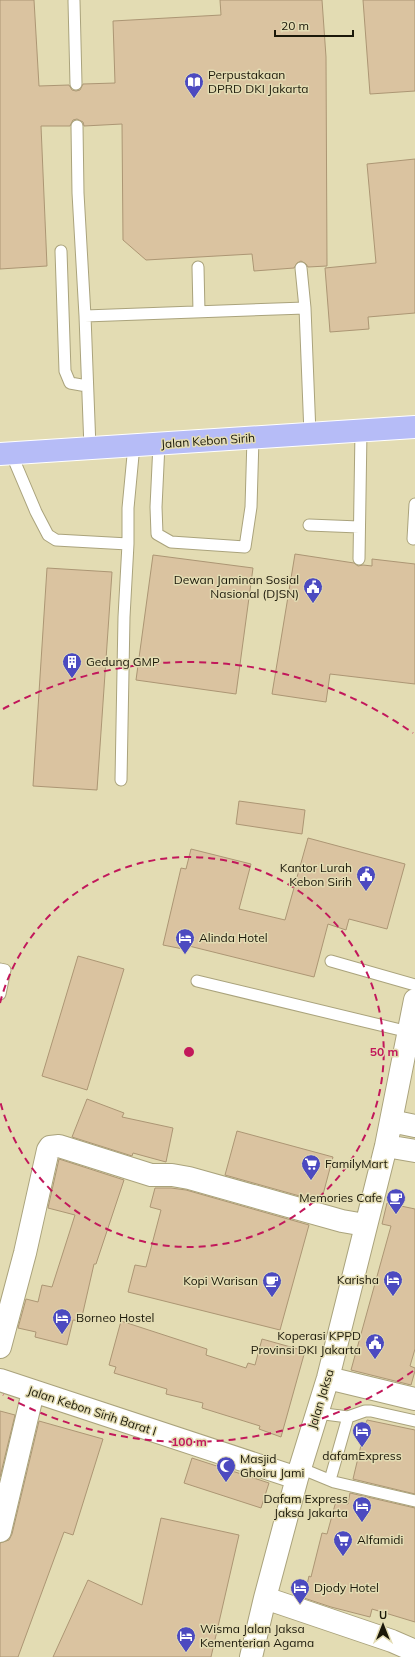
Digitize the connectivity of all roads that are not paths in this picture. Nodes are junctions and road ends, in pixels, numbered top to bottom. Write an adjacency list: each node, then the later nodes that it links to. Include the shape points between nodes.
1 (74, 1): 2 (lane)
2 (76, 84)
3 (77, 126): 9 (lane)
4 (61, 251): 10 (lane, via 65,371 70,382)
5 (198, 267): 8 (lane)
6 (301, 268): 7 (lane)
7 (305, 308): 8 (lane); 13 (lane)
8 (199, 312): 9 (lane)
9 (85, 316): 10 (lane)
10 (87, 386): 17 (lane)
11 (415, 427): 12 (main road, Jalan Kebon Sirih)
12 (361, 431): 13 (main road, Jalan Kebon Sirih); 21 (lane)
13 (310, 434): 14 (main road, Jalan Kebon Sirih)
14 (253, 438): 15 (main road, Jalan Kebon Sirih); 15 (lane, via 251,507 245,547 171,542 157,534)
15 (159, 444): 16 (main road, Jalan Kebon Sirih)
16 (134, 445): 17 (main road, Jalan Kebon Sirih); 23 (lane, via 128,508)
17 (90, 448): 18 (main road, Jalan Kebon Sirih)
18 (6, 454): 23 (lane, via 48,535 56,540)
19 (415, 504): 22 (lane)
20 (309, 525): 21 (lane)
21 (359, 527): 24 (lane)
22 (413, 539)
23 (128, 544): 25 (lane)
24 (358, 558)
25 (121, 780)
26 (331, 961): 29 (lane)
27 (0, 969): 30 (lane, via 5,970)
28 (198, 981): 32 (lane)
29 (415, 985)
30 (0, 994)
31 (415, 1000): 32 (street, Jalan Jaksa)
32 (409, 1032): 33 (street, Jalan Jaksa)
33 (391, 1121): 34 (street); 35 (street, Jalan Jaksa)
34 (415, 1126)
35 (386, 1146): 36 (street); 37 (street, Jalan Jaksa)
36 (415, 1151)
37 (365, 1225): 38 (street, via 342,1221 189,1178 151,1175 53,1146 48,1150 25,1253); 39 (street, Jalan Jaksa)
38 (0, 1347)
39 (328, 1378): 42 (street); 43 (street, Jalan Jaksa)
40 (0, 1380): 41 (street, Jalan Kebon Sirih Barat I)
41 (33, 1392): 46 (street, Jalan Kebon Sirih Barat I); 49 (street)
42 (415, 1398)
43 (317, 1413): 44 (lane); 46 (street, Jalan Jaksa)
44 (348, 1417): 45 (lane, via 371,1411); 47 (lane)
45 (415, 1421)
46 (299, 1473): 47 (lane); 50 (street, Jalan Jaksa)
47 (330, 1480): 48 (lane)
48 (415, 1501)
49 (0, 1531)
50 (265, 1598): 51 (street); 52 (street, Jalan Jaksa)
51 (415, 1651)
52 (251, 1657)

